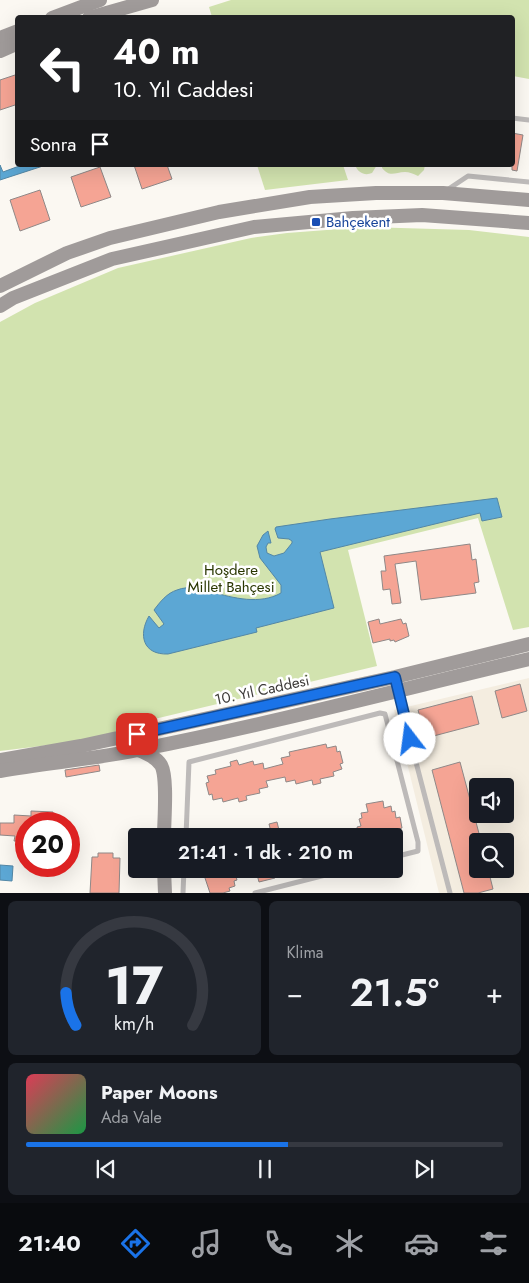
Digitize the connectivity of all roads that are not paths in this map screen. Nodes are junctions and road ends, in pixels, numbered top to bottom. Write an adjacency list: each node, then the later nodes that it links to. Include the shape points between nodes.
1 (100, 0): 3 (main road)
2 (152, 0): 4 (main road)
3 (60, 15)
4 (100, 15)
5 (15, 32): 6 (main road)
6 (0, 38)
7 (15, 44): 8 (main road)
8 (0, 51)
9 (515, 118): 10 (lane)
10 (529, 120)
11 (529, 182): 12 (lane, via 468,176)
12 (443, 193): 13 (main road); 15 (main road, via 310,196 219,212 110,238 67,253)
13 (529, 200)
14 (529, 222): 16 (main road, via 422,215 254,227 112,259)
15 (0, 286)
16 (0, 306)
17 (525, 646): 18 (lane); 19 (main road, 10. Yıl Caddesi)
18 (522, 663): 20 (main road, 10. Yıl Caddesi)
19 (395, 677): 20 (lane); 23 (main road, 10. Yıl Caddesi, via 81,746)
20 (398, 691): 21 (main road, 10. Yıl Caddesi); 35 (lane)
21 (172, 743): 22 (main road, 10. Yıl Caddesi); 25 (main road)
22 (138, 750): 24 (main road, 10. Yıl Caddesi); 25 (main road, via 150,754 161,765)
23 (0, 760)
24 (0, 771)
25 (164, 780): 26 (main road)
26 (164, 828)
27 (186, 828): 28 (lane, via 189,762 380,713 385,714 418,842 418,851)
28 (403, 855)
29 (164, 878): 32 (main road)
30 (184, 878): 33 (lane)
31 (314, 878): 34 (lane)
32 (164, 893)
33 (183, 893)
34 (255, 893)
35 (450, 893)

